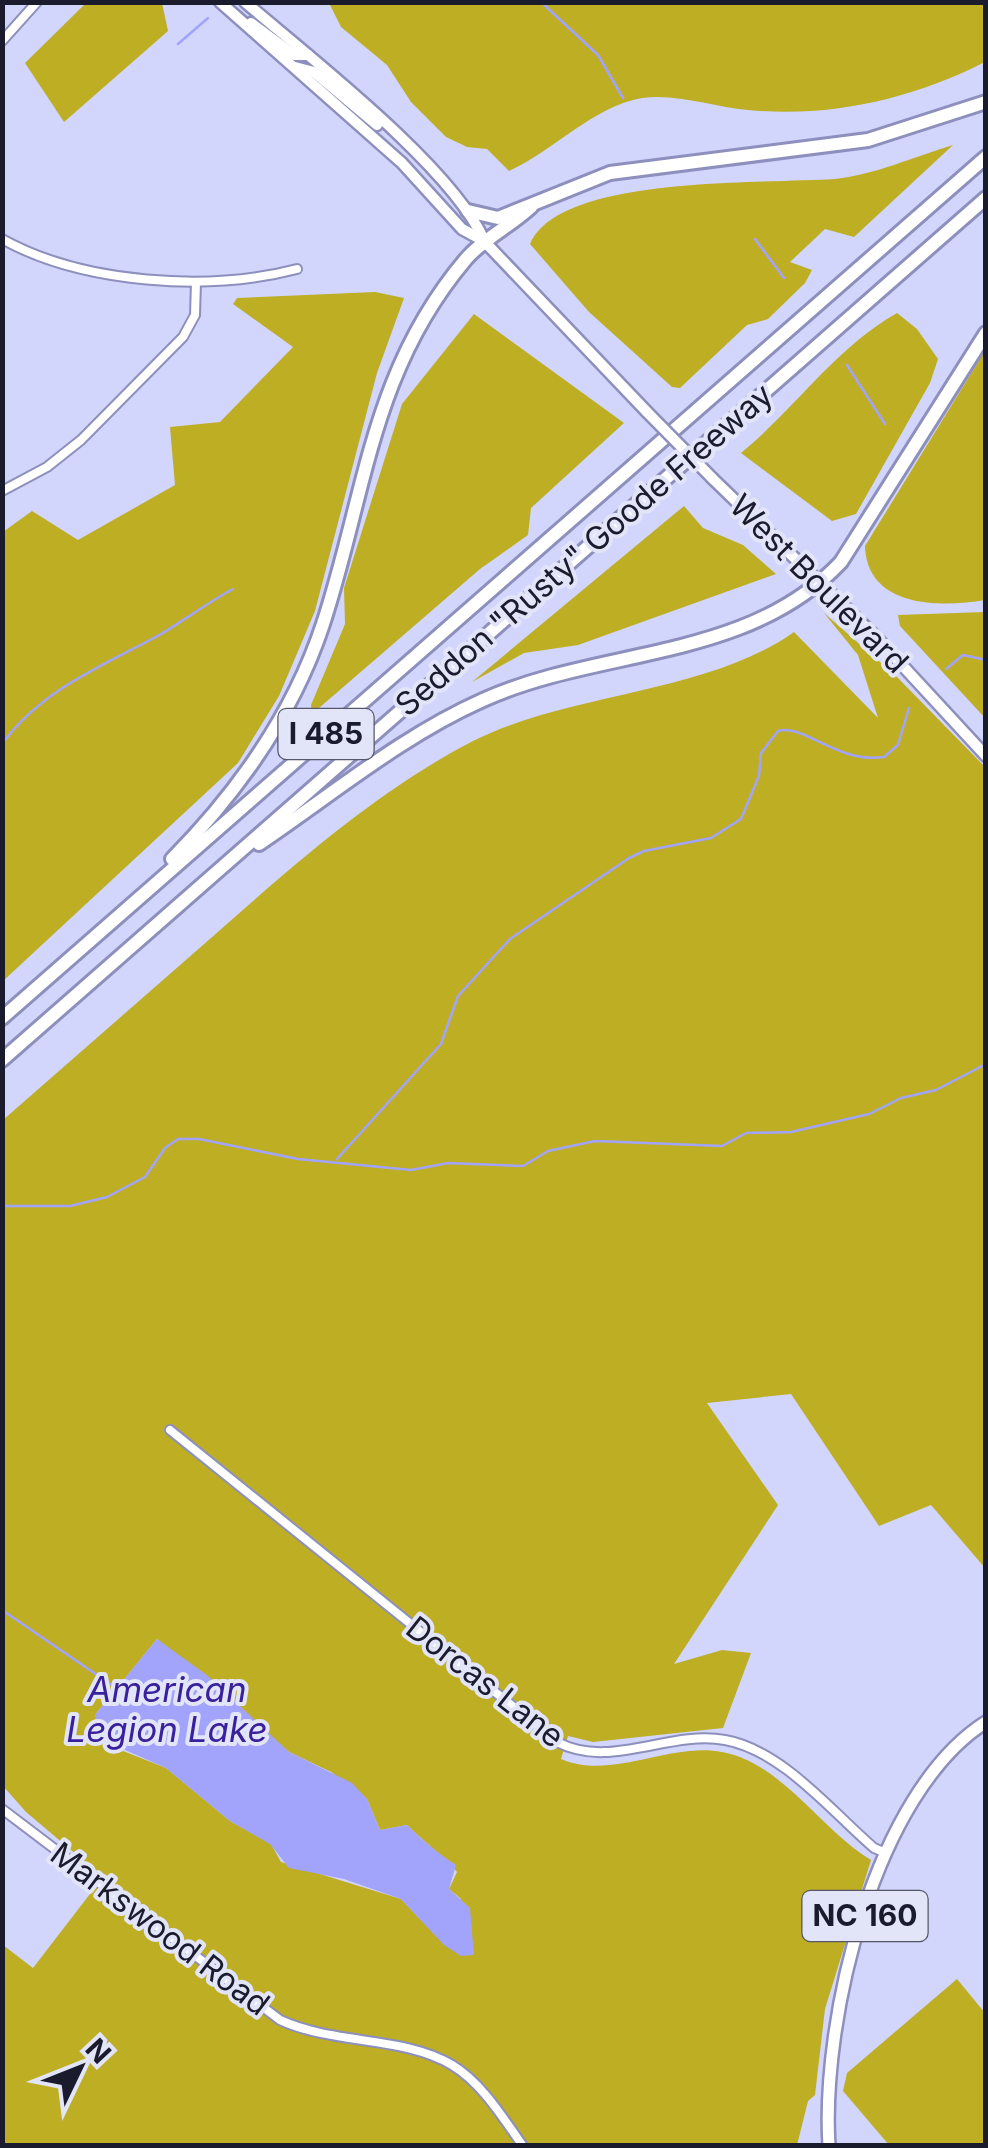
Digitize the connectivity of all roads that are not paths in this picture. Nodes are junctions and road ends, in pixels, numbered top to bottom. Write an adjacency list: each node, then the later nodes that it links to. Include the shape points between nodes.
1 (37, 2): 5 (street)
2 (220, 2): 4 (street, West Boulevard)
3 (245, 2): 6 (street, West Boulevard)
4 (236, 16): 6 (street, via 294,56); 7 (street, West Boulevard)
5 (2, 41)
6 (308, 55): 9 (street, West Boulevard)
7 (295, 67): 9 (street, via 307,67); 15 (street, West Boulevard, via 402,163 462,229)
8 (986, 102): 12 (highway, via 868,140 610,172)
9 (399, 138): 13 (street, West Boulevard)
10 (986, 157): 23 (highway, Seddon "Rusty" Goode Freeway / I 485)
11 (986, 198): 22 (highway, Seddon "Rusty" Goode Freeway / I 485)
12 (532, 207): 13 (highway, via 498,218); 15 (highway)
13 (468, 211): 15 (street, West Boulevard)
14 (2, 239): 17 (street, via 59,263)
15 (484, 241): 20 (street, West Boulevard, bridge); 23 (highway, via 435,303 389,390 322,626 268,742 215,816)
16 (297, 269): 17 (street)
17 (196, 282): 19 (street, via 196,315 184,336 81,440)
18 (986, 333): 20 (highway, via 841,562)
19 (2, 491)
20 (820, 584): 21 (street, West Boulevard); 22 (highway, via 715,638 485,699 376,760)
21 (986, 756)
22 (212, 876): 25 (highway, Seddon "Rusty" Goode Freeway / I 485)
23 (96, 935): 24 (highway, Seddon "Rusty" Goode Freeway / I 485)
24 (2, 1018)
25 (2, 1060)
26 (170, 1430): 29 (street, Dorcas Lane, via 557,1742 597,1754 730,1740 780,1766)
27 (986, 1722): 29 (main road, NC 160, via 956,1744 924,1782)
28 (2, 1809): 30 (street, Markswood Road, via 280,2020 454,2066)
29 (886, 1853): 31 (main road, NC 160, via 837,2011 828,2069)
30 (523, 2146)
31 (829, 2146)

